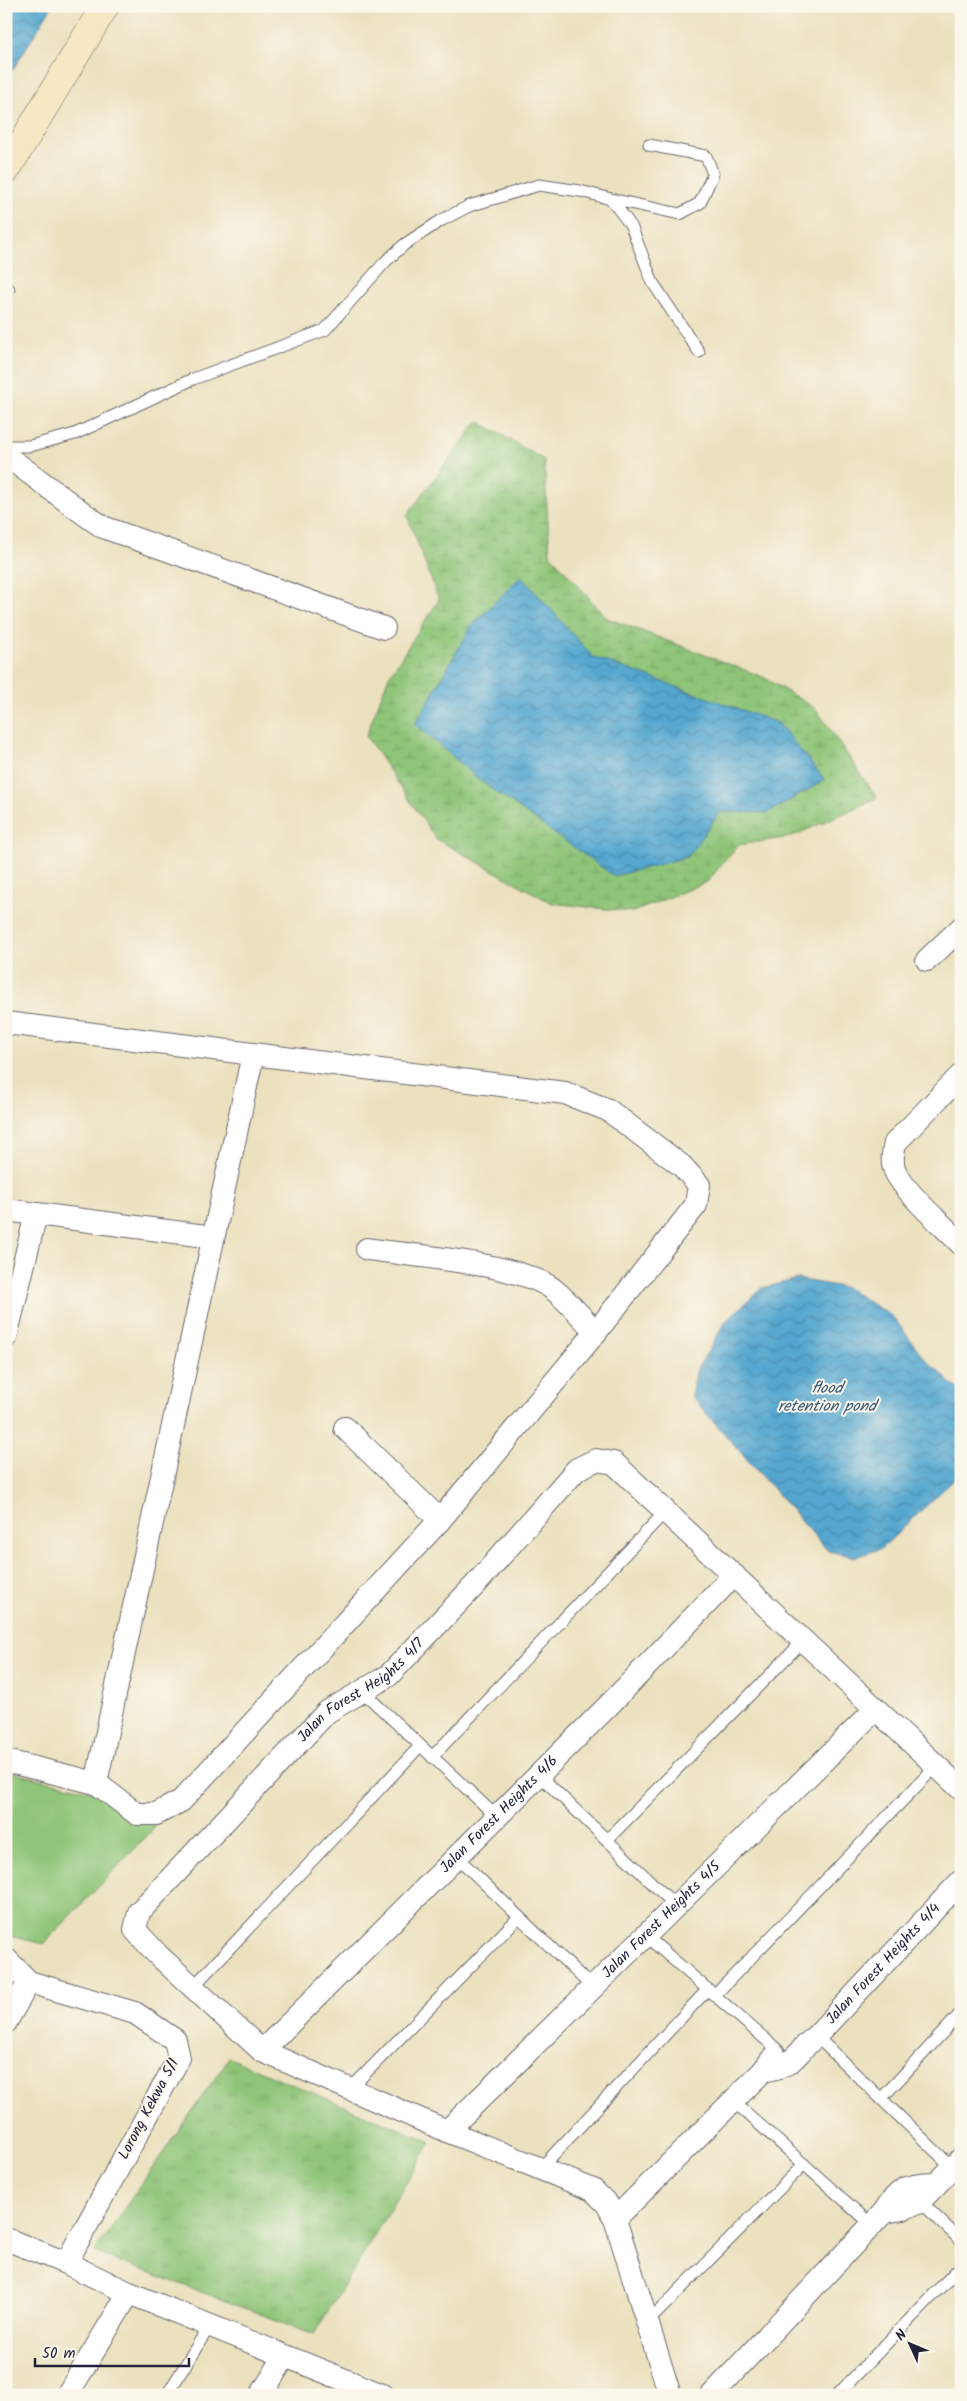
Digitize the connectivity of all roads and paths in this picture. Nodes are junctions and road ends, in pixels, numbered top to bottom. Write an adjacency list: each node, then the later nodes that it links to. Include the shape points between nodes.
1 (105, 6): 3 (street)
2 (649, 145): 4 (lane, via 706,156 713,174 700,203 680,214)
3 (6, 170)
4 (611, 199): 5 (lane, via 631,226 653,283); 6 (lane, via 539,184 469,206 405,244 325,330 193,379 75,434 30,446)
5 (699, 352)
6 (6, 446)
7 (6, 456): 8 (street, via 103,527)
8 (384, 628)
9 (961, 928): 10 (street)
10 (928, 960)
11 (6, 1023): 12 (street)
12 (253, 1054): 16 (street); 19 (street, via 565,1093 608,1110 682,1166 699,1185 696,1205)
13 (961, 1075): 17 (street, via 895,1143 892,1156 895,1170 906,1188)
14 (6, 1210): 15 (street)
15 (36, 1214): 16 (street); 20 (street)
16 (213, 1237): 33 (street)
17 (961, 1244)
18 (367, 1250): 19 (street, via 487,1267 530,1277 552,1289)
19 (596, 1332): 23 (street)
20 (6, 1337)
21 (345, 1428): 23 (street)
22 (666, 1511): 24 (street); 26 (street, Jalan Forest Heights 4/7, via 614,1463 596,1460 577,1469 476,1584 388,1676); 29 (lane)
23 (440, 1520): 33 (street, via 181,1801 156,1814 137,1814)
24 (734, 1575): 25 (street); 32 (street, Jalan Forest Heights 4/6)
25 (804, 1640): 27 (street); 36 (lane)
26 (362, 1691): 28 (lane); 44 (street, Jalan Forest Heights 4/7, via 327,1712 139,1912 136,1930)
27 (876, 1709): 31 (street); 39 (street, Jalan Forest Heights 4/5)
28 (420, 1746): 29 (lane); 44 (lane)
29 (432, 1757): 35 (lane)
30 (6, 1761): 33 (street)
31 (936, 1766): 34 (street); 46 (lane)
32 (539, 1775): 35 (street, Jalan Forest Heights 4/6); 36 (lane)
33 (96, 1783)
34 (961, 1789)
35 (497, 1817): 37 (street, Jalan Forest Heights 4/6)
36 (607, 1840): 39 (lane)
37 (457, 1857): 40 (lane); 50 (street, Jalan Forest Heights 4/6)
38 (961, 1881): 49 (street, Jalan Forest Heights 4/4)
39 (676, 1906): 41 (street, Jalan Forest Heights 4/5)
40 (519, 1917): 45 (lane); 53 (lane)
41 (646, 1936): 45 (street, Jalan Forest Heights 4/5); 46 (lane)
42 (6, 1959): 43 (street)
43 (29, 1982): 48 (street); 66 (street, Lorong Kekwa 5/1, via 135,2013 175,2040 179,2058)
44 (192, 1987): 50 (street)
45 (593, 1988): 56 (street, Jalan Forest Heights 4/5)
46 (711, 1992): 51 (lane); 59 (lane)
47 (961, 2013): 54 (lane)
48 (6, 2022)
49 (810, 2041): 51 (street); 52 (street, Jalan Forest Heights 4/4, via 791,2063); 54 (lane)
50 (262, 2051): 53 (street)
51 (779, 2051): 52 (street, Jalan Forest Heights 4/4)
52 (763, 2071): 55 (street, Jalan Forest Heights 4/4)
53 (350, 2089): 56 (street)
54 (881, 2099): 58 (lane)
55 (732, 2100): 57 (lane); 62 (street, Jalan Forest Heights 4/4)
56 (447, 2131): 59 (street)
57 (804, 2164): 63 (lane); 69 (lane)
58 (957, 2164): 60 (street)
59 (541, 2168): 62 (street, via 593,2190 607,2204)
60 (935, 2184): 61 (street); 63 (street, via 911,2186 895,2195)
61 (920, 2200): 63 (street); 65 (lane)
62 (615, 2219): 69 (street)
63 (878, 2219): 77 (street)
64 (6, 2239): 66 (street)
65 (961, 2241)
66 (66, 2263): 68 (street)
67 (961, 2266): 78 (lane)
68 (129, 2293): 70 (street); 73 (street)
69 (647, 2323): 76 (street)
70 (210, 2326): 71 (street); 74 (lane)
71 (285, 2356): 72 (street); 75 (street)
72 (372, 2393)
73 (67, 2395)
74 (167, 2395)
75 (261, 2395)
76 (670, 2395)
77 (712, 2395)
78 (837, 2395)

